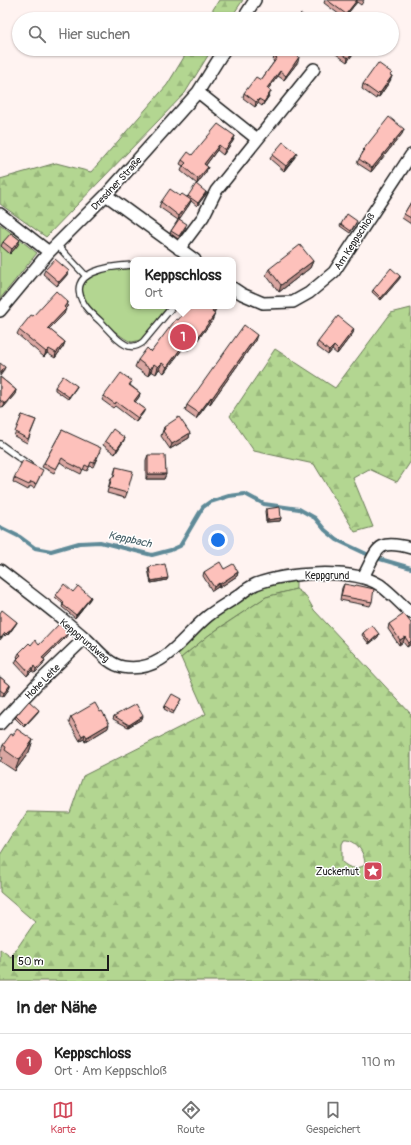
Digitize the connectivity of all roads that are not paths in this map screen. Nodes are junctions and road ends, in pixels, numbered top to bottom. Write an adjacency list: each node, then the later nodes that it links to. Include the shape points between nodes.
1 (255, 0): 2 (street)
2 (247, 12)
3 (221, 56): 5 (street, Dresdner Straße)
4 (314, 69): 6 (street)
5 (198, 92): 6 (street); 8 (street, Dresdner Straße)
6 (257, 139): 11 (street, via 216,191 203,217)
7 (411, 155): 15 (street, Am Keppschloß, via 334,272 309,293 293,302 263,303)
8 (106, 195): 10 (street, Dresdner Straße); 11 (street)
9 (0, 214): 10 (street)
10 (53, 249): 14 (lane); 17 (street, Dresdner Straße)
11 (179, 249): 12 (street)
12 (191, 257)
13 (130, 265): 14 (lane, via 115,266)
14 (86, 276): 16 (lane, via 78,287 84,305 126,345 138,346 143,342)
15 (236, 290)
16 (170, 309)
17 (0, 311)
18 (0, 444): 19 (lane)
19 (29, 465)
20 (411, 548): 22 (street, via 386,544 379,548)
21 (0, 570): 25 (street, Keppgrundweg)
22 (365, 573): 23 (street, Keppgrund, via 282,577); 24 (street, Keppgrund)
23 (254, 585): 25 (street, Keppgrundweg, via 208,616 166,657 148,665 123,667 110,662)
24 (411, 613)
25 (85, 638): 26 (street, Hohe Leite)
26 (0, 724)

